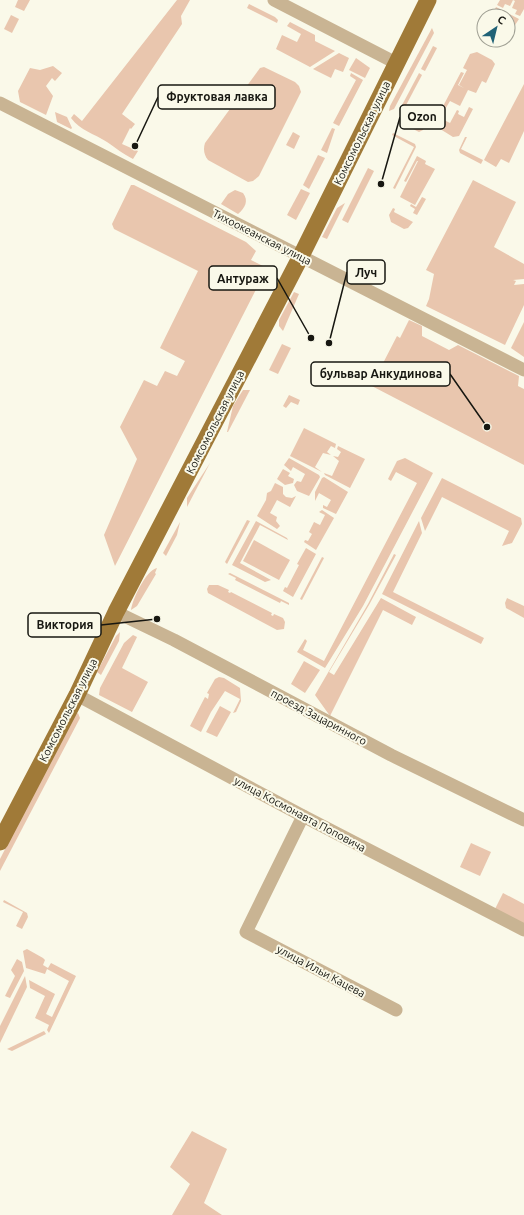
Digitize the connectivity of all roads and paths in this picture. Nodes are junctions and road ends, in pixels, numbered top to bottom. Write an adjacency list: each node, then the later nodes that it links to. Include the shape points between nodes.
1 (274, 0): 3 (street)
2 (428, 0): 3 (main road, Комсомольская улица)
3 (396, 63): 5 (main road, Комсомольская улица)
4 (0, 103): 5 (street, Тихоокеанская улица)
5 (300, 256): 6 (street, Тихоокеанская улица); 7 (main road, Комсомольская улица)
6 (524, 370)
7 (116, 612): 8 (main road, Комсомольская улица); 10 (street, проезд Зацаринного, via 391,755)
8 (76, 695): 9 (street, улица Космонавта Поповича); 11 (main road, Комсомольская улица)
9 (303, 816): 12 (street, улица Космонавта Поповича); 13 (street, улица Ильи Кацева, via 246,932)
10 (524, 820)
11 (0, 842)
12 (524, 930)
13 (396, 1010)

